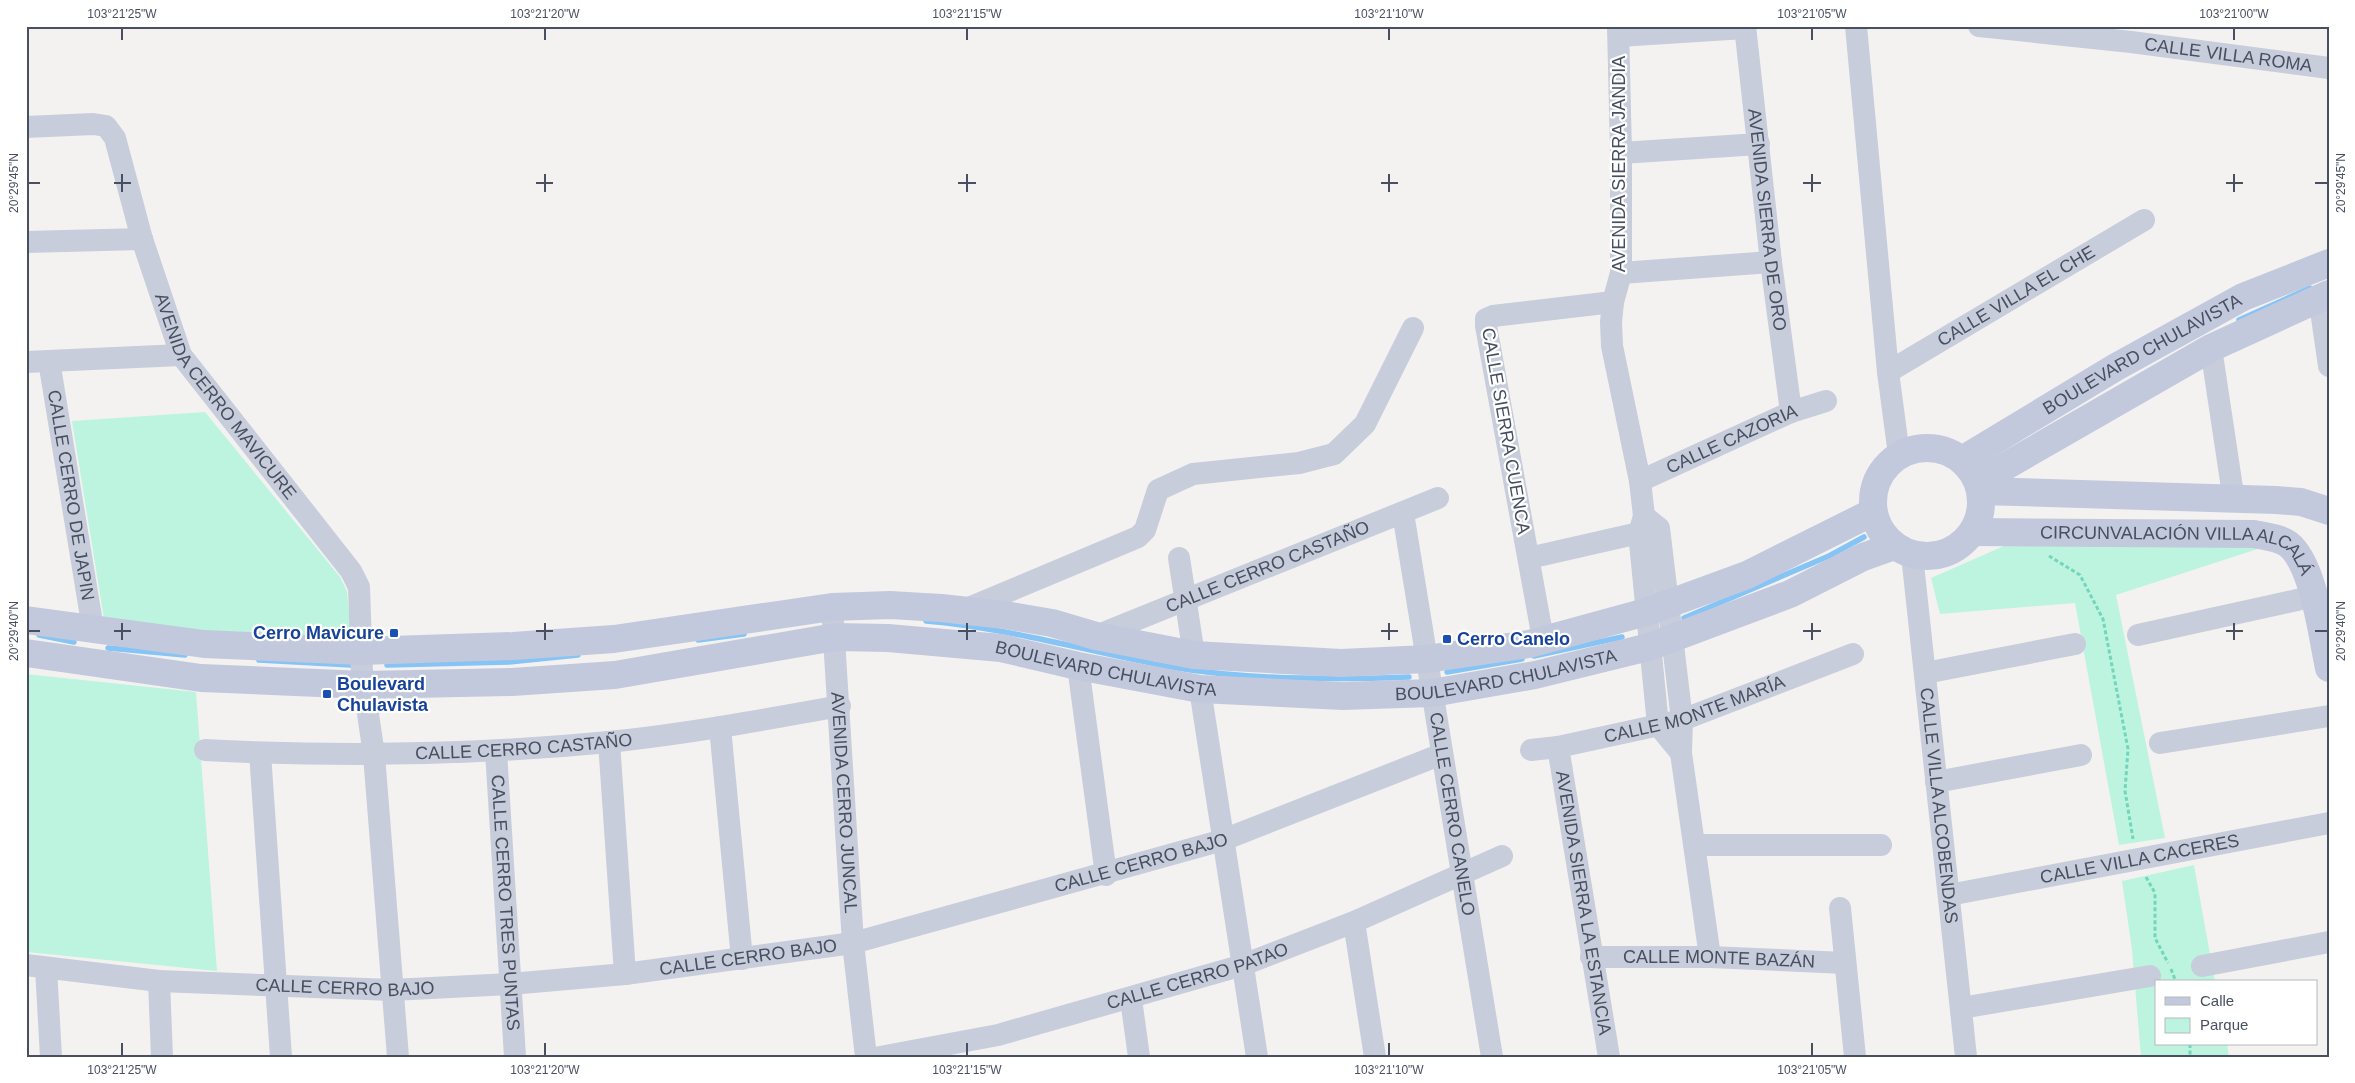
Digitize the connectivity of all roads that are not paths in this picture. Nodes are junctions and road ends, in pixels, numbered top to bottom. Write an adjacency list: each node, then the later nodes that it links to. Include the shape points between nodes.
1 (1856, 26): 23 (street)
2 (1979, 26): 5 (street, CALLE VILLA ROMA)
3 (1745, 27): 4 (street); 7 (street, AVENIDA SIERRA DE ORO)
4 (1618, 31): 8 (street, AVENIDA SIERRA JANDIA)
5 (2329, 68)
6 (26, 127): 10 (street, AVENIDA CERRO MAVICURE, via 106,126 114,138)
7 (1759, 144): 8 (street); 12 (street, AVENIDA SIERRA DE ORO)
8 (1622, 153): 14 (street, AVENIDA SIERRA JANDIA)
9 (2144, 220): 23 (street, CALLE VILLA EL CHE)
10 (142, 239): 11 (street); 19 (street, AVENIDA CERRO MAVICURE)
11 (26, 242)
12 (1771, 262): 14 (street); 25 (street, AVENIDA SIERRA DE ORO)
13 (2329, 263): 27 (street, BOULEVARD CHULAVISTA, via 2243,297 2116,367)
14 (1621, 273): 16 (street, AVENIDA SIERRA JANDIA)
15 (2324, 296): 18 (street, BOULEVARD CHULAVISTA); 22 (street)
16 (1613, 302): 28 (street, AVENIDA SIERRA JANDIA, via 1612,346); 39 (street, CALLE SIERRA CUENCA, via 1493,316 1486,320)
17 (1412, 328): 44 (street, via 1365,424 1334,454 1299,463 1193,474 1158,490 1145,530 1138,537)
18 (2211, 348): 29 (street, BOULEVARD CHULAVISTA); 31 (street)
19 (181, 355): 20 (street); 53 (street, AVENIDA CERRO MAVICURE, via 351,571 359,587)
20 (49, 361): 21 (street); 46 (street, CALLE CERRO DE JAPIN)
21 (26, 362)
22 (2329, 366)
23 (1888, 372): 26 (street)
24 (1826, 401): 25 (street, CALLE CAZORIA)
25 (1791, 412): 28 (street, CALLE CAZORIA)
26 (1898, 455): 27 (street, via 1914,449 1931,448); 33 (street, via 1877,480 1872,496)
27 (1962, 460): 29 (street)
28 (1640, 481): 35 (street, AVENIDA SIERRA JANDIA)
29 (1979, 487): 31 (street); 36 (street, via 1980,512)
30 (1438, 498): 34 (street, CALLE CERRO CASTAÑO)
31 (2234, 500): 32 (street, via 2300,502)
32 (2329, 511)
33 (1873, 512): 37 (street, via 1877,525); 43 (street, BOULEVARD CHULAVISTA, via 1747,575)
34 (1403, 513): 41 (street, CALLE CERRO CASTAÑO); 57 (street, CALLE CERRO CANELO)
35 (1647, 526): 39 (street); 43 (street, AVENIDA SIERRA JANDIA)
36 (1973, 532): 37 (street, BOULEVARD CHULAVISTA, via 1962,544 1946,553 1929,557); 40 (street, CIRCUNVALACIÓN VILLA ALCALÁ, via 2254,534 2287,542 2298,554)
37 (1903, 550): 51 (street, BOULEVARD CHULAVISTA, via 1863,557 1790,594); 61 (street, CALLE VILLA ALCOBENDAS)
38 (1179, 558): 41 (street)
39 (1529, 558): 50 (street, CALLE SIERRA CUENCA)
40 (2314, 596): 47 (street); 60 (street, CIRCUNVALACIÓN VILLA ALCALÁ)
41 (1184, 599): 48 (street, CALLE CERRO CASTAÑO); 56 (street)
42 (832, 607): 44 (street, BOULEVARD CHULAVISTA, via 890,605); 49 (street, AVENIDA CERRO JUNCAL); 53 (street, BOULEVARD CHULAVISTA, via 614,639)
43 (1658, 608): 50 (street, BOULEVARD CHULAVISTA); 51 (street, AVENIDA SIERRA JANDIA)
44 (964, 610): 48 (street, BOULEVARD CHULAVISTA, via 1052,623)
45 (26, 620): 46 (street, BOULEVARD CHULAVISTA)
46 (93, 629): 53 (street, BOULEVARD CHULAVISTA, via 204,644); 58 (street)
47 (2138, 635)
48 (1096, 636): 56 (street, BOULEVARD CHULAVISTA)
49 (835, 637): 59 (street, BOULEVARD CHULAVISTA, via 888,638 1001,648); 62 (street, BOULEVARD CHULAVISTA, via 615,674 512,682); 65 (street, AVENIDA CERRO JUNCAL)
50 (1543, 639): 57 (street, BOULEVARD CHULAVISTA, via 1529,644)
51 (1660, 643): 64 (street, BOULEVARD CHULAVISTA, via 1535,676); 67 (street); 68 (street)
52 (2075, 644): 61 (street)
53 (361, 651): 62 (street, AVENIDA CERRO MAVICURE)
54 (26, 653): 58 (street, BOULEVARD CHULAVISTA)
55 (1854, 654): 67 (street, CALLE MONTE MARÍA)
56 (1194, 655): 57 (street, BOULEVARD CHULAVISTA, via 1341,663)
57 (1426, 659): 64 (street, CALLE CERRO CANELO)
58 (89, 662): 62 (street, BOULEVARD CHULAVISTA, via 201,678)
59 (1078, 666): 63 (street, BOULEVARD CHULAVISTA); 87 (street)
60 (2329, 668)
61 (1925, 673): 81 (street, CALLE VILLA ALCOBENDAS)
62 (364, 684): 78 (street, AVENIDA CERRO MAVICURE)
63 (1200, 689): 64 (street, BOULEVARD CHULAVISTA, via 1343,696); 83 (street)
64 (1432, 693): 79 (street, CALLE CERRO CANELO)
65 (840, 706): 69 (street, CALLE CERRO CASTAÑO); 93 (street, AVENIDA CERRO JUNCAL)
66 (2329, 716): 71 (street)
67 (1682, 720): 68 (street, CALLE MONTE MARÍA); 77 (street)
68 (1658, 725): 72 (street, CALLE MONTE MARÍA); 77 (street)
69 (720, 728): 70 (street, CALLE CERRO CASTAÑO); 96 (street)
70 (609, 742): 75 (street, CALLE CERRO CASTAÑO); 101 (street)
71 (2160, 743)
72 (1558, 747): 74 (street, CALLE MONTE MARÍA); 94 (street, AVENIDA SIERRA LA ESTANCIA)
73 (204, 750): 76 (street, CALLE CERRO CASTAÑO)
74 (1531, 750)
75 (496, 751): 78 (street, CALLE CERRO CASTAÑO); 104 (street, CALLE CERRO TRES PUNTAS)
76 (260, 753): 78 (street, CALLE CERRO CASTAÑO); 105 (street)
77 (1681, 753): 84 (street)
78 (374, 754): 106 (street, AVENIDA CERRO MAVICURE)
79 (1442, 754): 83 (street, CALLE CERRO BAJO); 88 (street, CALLE CERRO CANELO)
80 (2081, 755): 81 (street)
81 (1936, 782): 89 (street, CALLE VILLA ALCOBENDAS)
82 (2329, 823): 89 (street, CALLE VILLA CACERES)
83 (1223, 840): 87 (street, CALLE CERRO BAJO); 98 (street)
84 (1695, 845): 85 (street); 95 (street)
85 (1882, 845)
86 (1502, 856): 88 (street, CALLE CERRO PATAO)
87 (1106, 875): 93 (street, CALLE CERRO BAJO)
88 (1462, 875): 91 (street, CALLE CERRO PATAO); 119 (street, CALLE CERRO CANELO)
89 (1949, 895): 108 (street, CALLE VILLA ALCOBENDAS)
90 (1840, 908): 97 (street)
91 (1354, 922): 98 (street, CALLE CERRO PATAO); 118 (street)
92 (2329, 942): 100 (street)
93 (853, 943): 96 (street, CALLE CERRO BAJO); 114 (street, AVENIDA CERRO JUNCAL)
94 (1591, 957): 95 (street, CALLE MONTE BAZÁN); 120 (street, AVENIDA SIERRA LA ESTANCIA)
95 (1710, 957): 97 (street, CALLE MONTE BAZÁN)
96 (742, 958): 101 (street, CALLE CERRO BAJO)
97 (1845, 963): 121 (street)
98 (1243, 965): 107 (street, CALLE CERRO PATAO); 117 (street)
99 (36, 966): 103 (street, CALLE CERRO BAJO); 109 (street)
100 (2202, 966)
101 (625, 974): 104 (street, CALLE CERRO BAJO)
102 (2150, 976): 108 (street)
103 (159, 981): 105 (street, CALLE CERRO BAJO); 110 (street)
104 (510, 984): 106 (street, CALLE CERRO BAJO); 113 (street, CALLE CERRO TRES PUNTAS)
105 (277, 985): 106 (street, CALLE CERRO BAJO); 111 (street)
106 (392, 990): 112 (street, AVENIDA CERRO MAVICURE)
107 (1131, 999): 115 (street, CALLE CERRO PATAO, via 998,1035); 116 (street)
108 (1960, 1008): 122 (street, CALLE VILLA ALCOBENDAS)
109 (51, 1057)
110 (162, 1057)
111 (282, 1057)
112 (398, 1057)
113 (515, 1057)
114 (866, 1057)
115 (880, 1057)
116 (1139, 1057)
117 (1257, 1057)
118 (1375, 1057)
119 (1492, 1057)
120 (1609, 1057)
121 (1855, 1057)
122 (1966, 1057)

